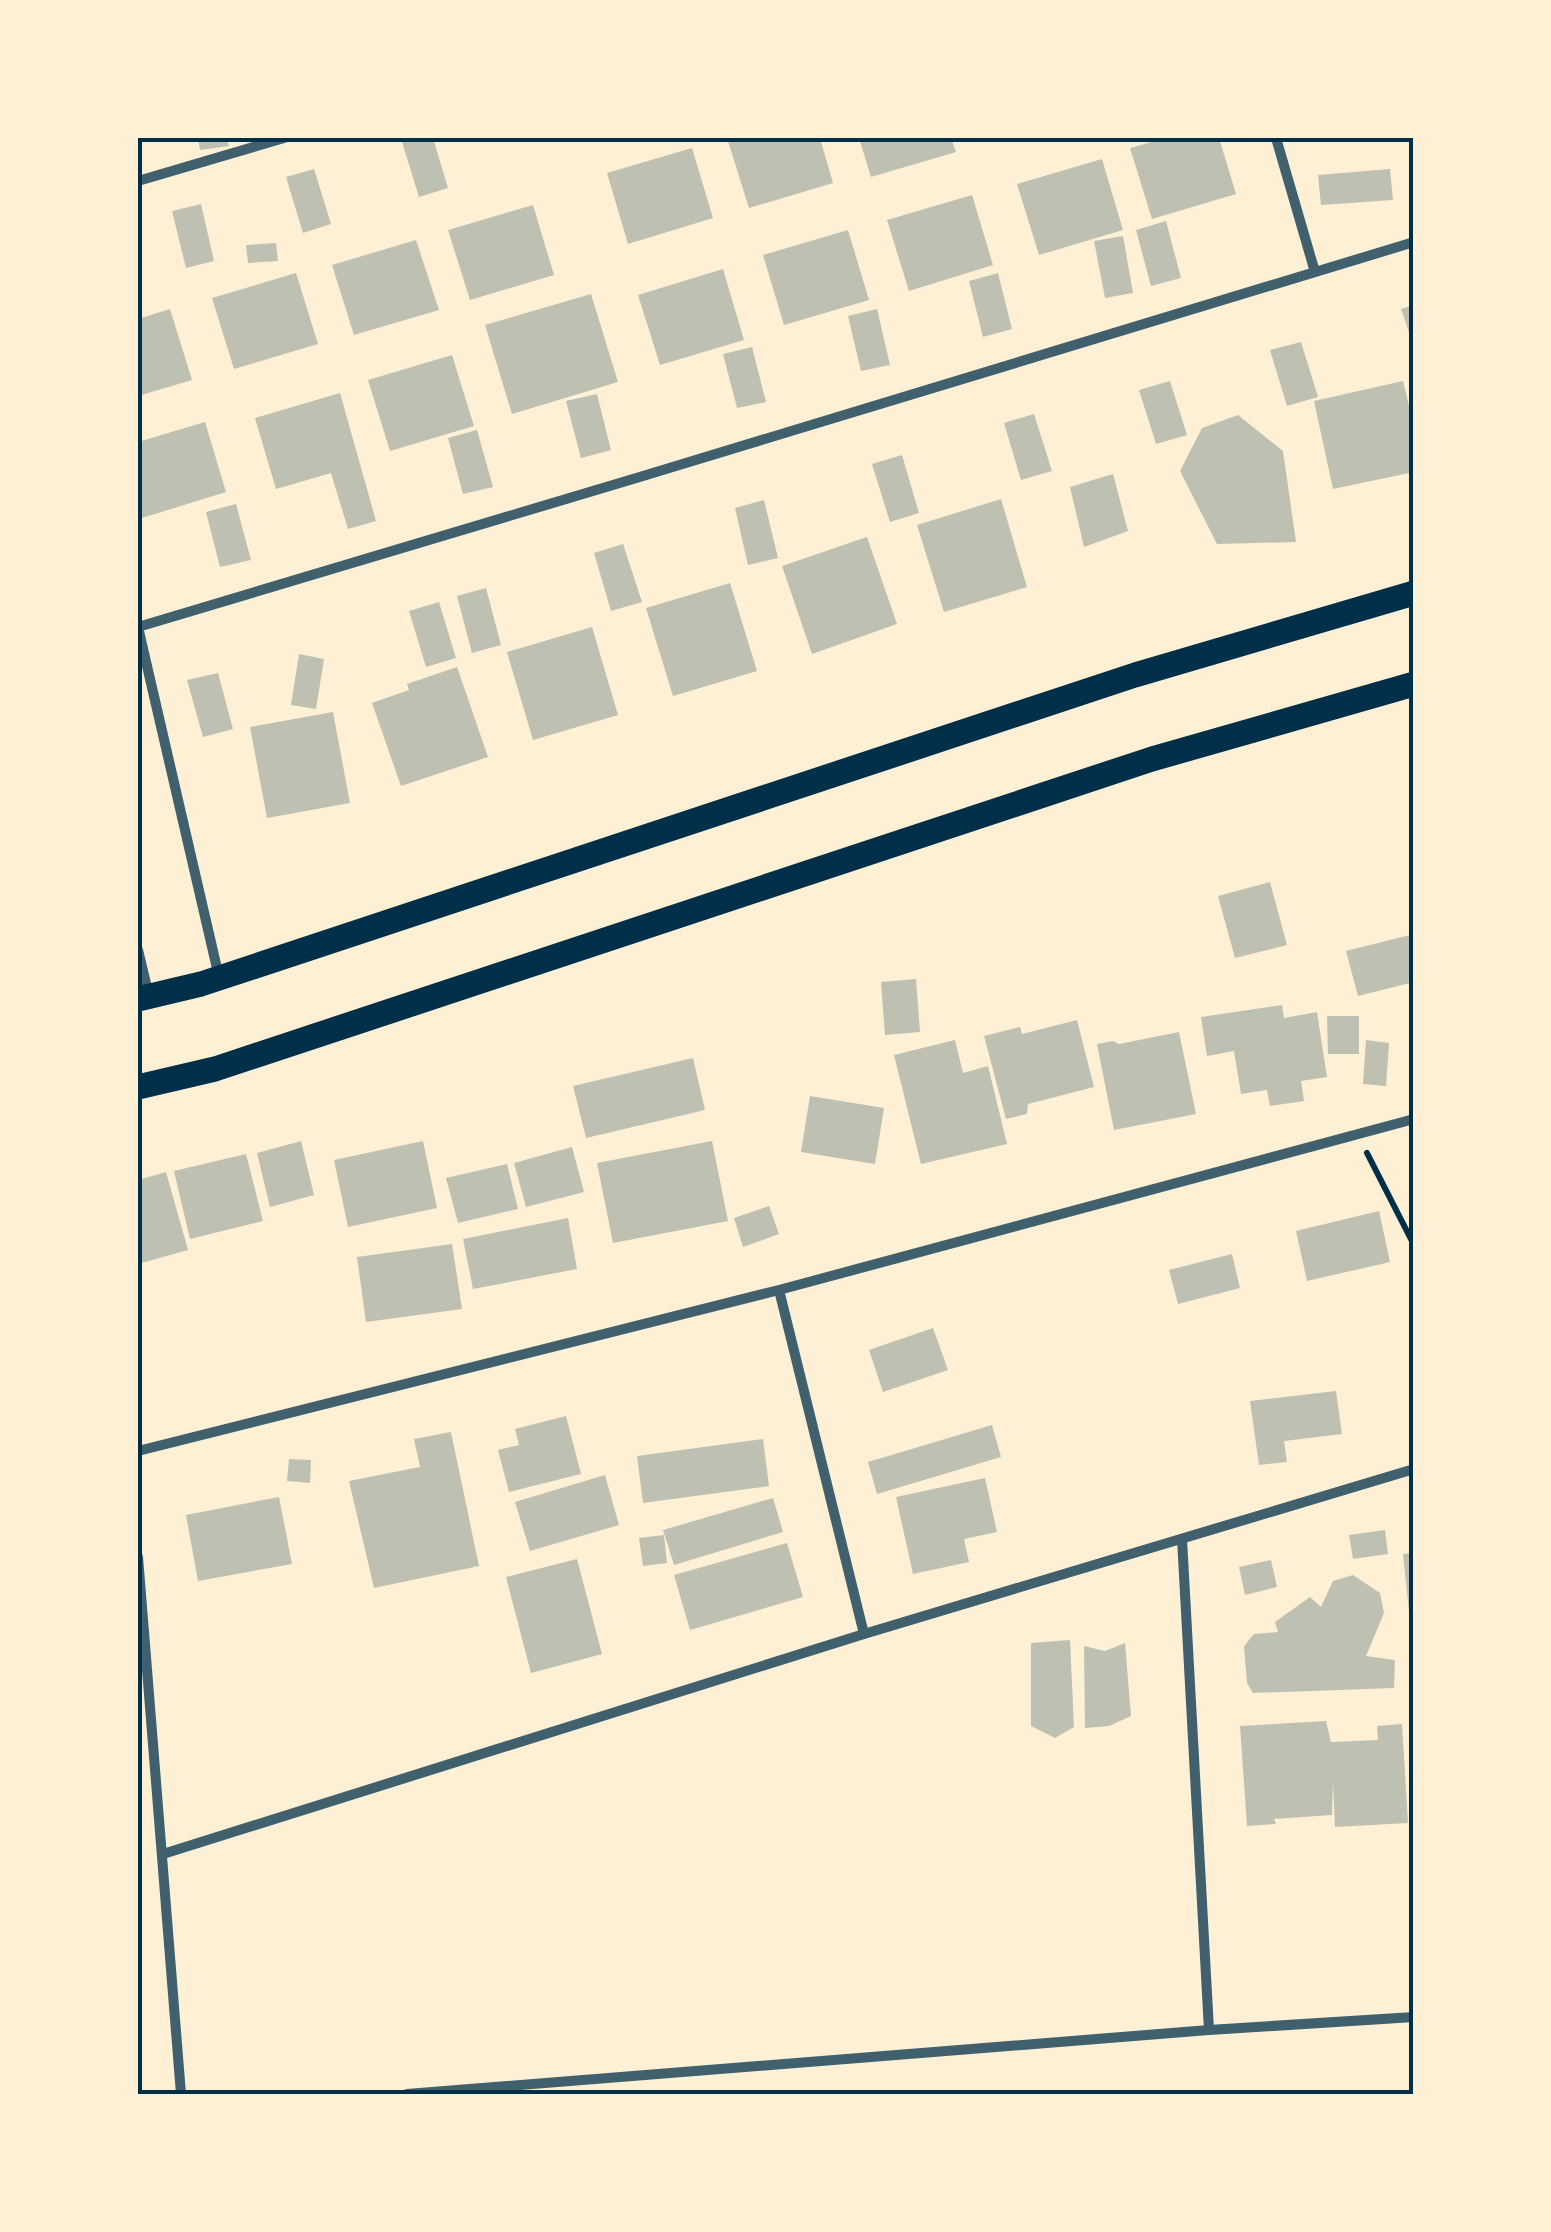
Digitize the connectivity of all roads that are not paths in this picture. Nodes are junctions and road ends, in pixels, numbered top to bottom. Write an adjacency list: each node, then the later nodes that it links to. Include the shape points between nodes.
1 (284, 138): 3 (street)
2 (1276, 138): 5 (street)
3 (138, 181)
4 (1414, 242): 5 (street)
5 (1315, 272): 7 (street)
6 (1414, 592): 10 (main road, via 1136,675)
7 (138, 627): 10 (street)
8 (1414, 684): 12 (main road, via 1152,759 215,1069)
9 (138, 950): 11 (street)
10 (220, 978): 11 (main road)
11 (143, 998)
12 (138, 1087)
13 (1414, 1119): 14 (street)
14 (779, 1290): 15 (street); 19 (street)
15 (138, 1452)
16 (1414, 1470): 17 (street)
17 (1182, 1539): 19 (street); 22 (street)
18 (138, 1556): 20 (street)
19 (864, 1634): 20 (street)
20 (163, 1854): 23 (street)
21 (1414, 2017): 22 (street)
22 (1209, 2030): 24 (street)
23 (182, 2094)
24 (407, 2094)

